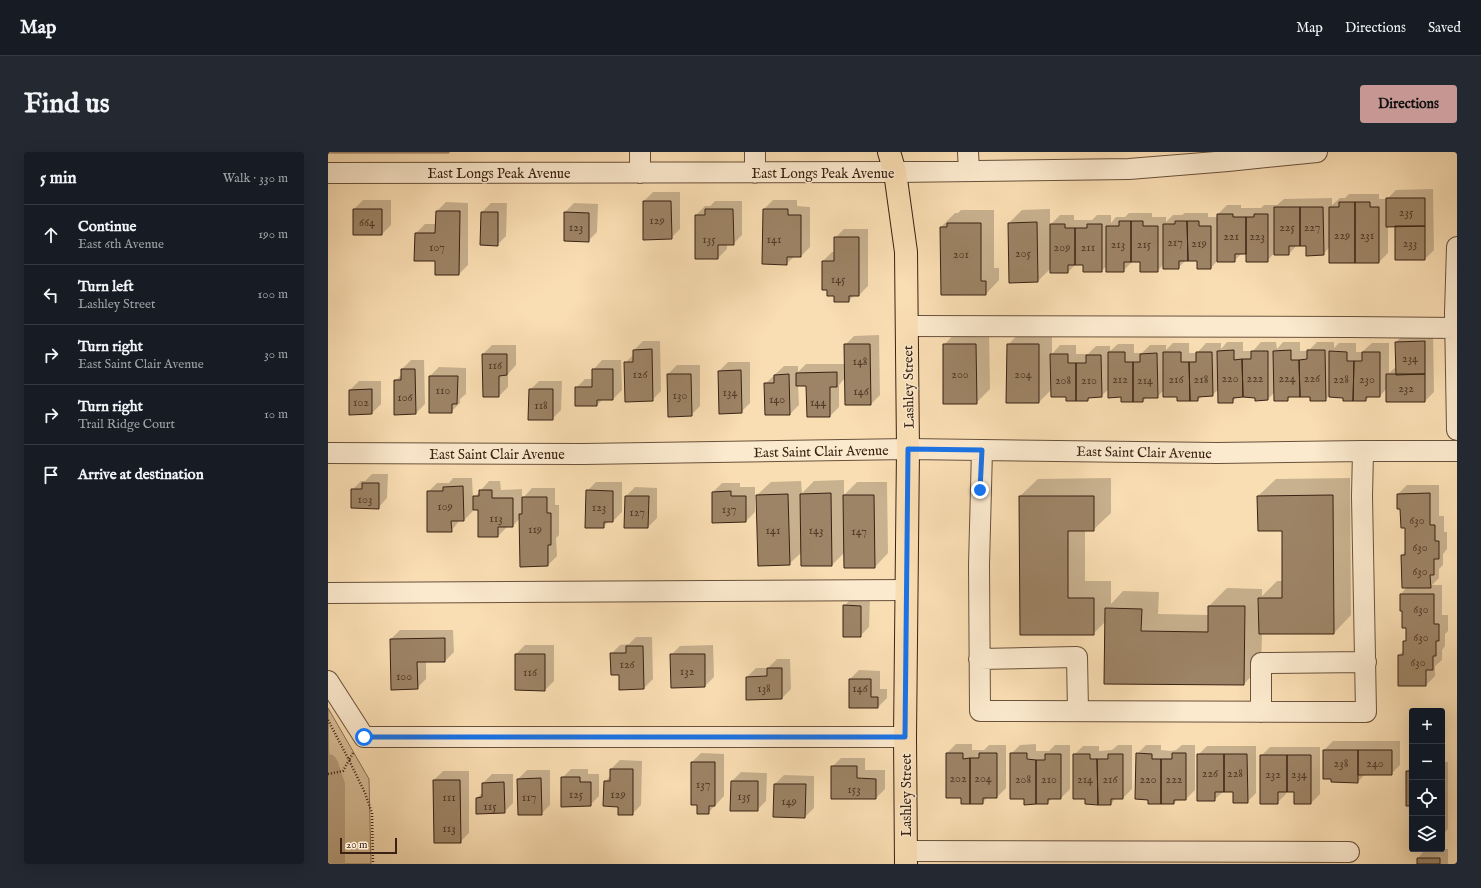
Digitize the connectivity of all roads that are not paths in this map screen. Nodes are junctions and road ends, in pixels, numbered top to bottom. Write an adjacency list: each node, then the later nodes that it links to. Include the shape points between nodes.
1 (640, 152): 9 (street)
2 (755, 152): 10 (street)
3 (1317, 152): 4 (street, East Longs Peak Avenue)
4 (1236, 156): 5 (street, East Longs Peak Avenue, via 1129,169)
5 (1104, 160): 7 (street, East Longs Peak Avenue)
6 (892, 162): 7 (street, East Longs Peak Avenue); 10 (street, East Longs Peak Avenue); 12 (main road, Lashley Street, via 906,252)
7 (968, 162)
8 (328, 173): 9 (street, East Longs Peak Avenue)
9 (640, 173): 10 (street, East Longs Peak Avenue)
10 (755, 173)
11 (1457, 247): 13 (street)
12 (907, 326): 13 (street); 15 (main road, Lashley Street)
13 (1456, 328): 14 (street)
14 (1457, 430)
15 (908, 449): 16 (street, East Saint Clair Avenue); 19 (street, East Saint Clair Avenue, via 583,454); 20 (main road, Lashley Street)
16 (982, 450): 17 (street, East Saint Clair Avenue, via 1217,453); 22 (street)
17 (1363, 451): 18 (street, East Saint Clair Avenue); 23 (street)
18 (1457, 451)
19 (328, 453)
20 (907, 590): 21 (street); 27 (main road, Lashley Street)
21 (328, 593)
22 (979, 659): 25 (street, via 980,711); 25 (street, via 1077,657)
23 (1366, 662): 26 (street, via 1261,663); 26 (street, via 1366,712)
24 (328, 681): 27 (street, via 364,737)
25 (1078, 712): 26 (street)
26 (1261, 712)
27 (905, 737): 29 (main road, Lashley Street)
28 (1349, 852): 29 (street)
29 (906, 858)

